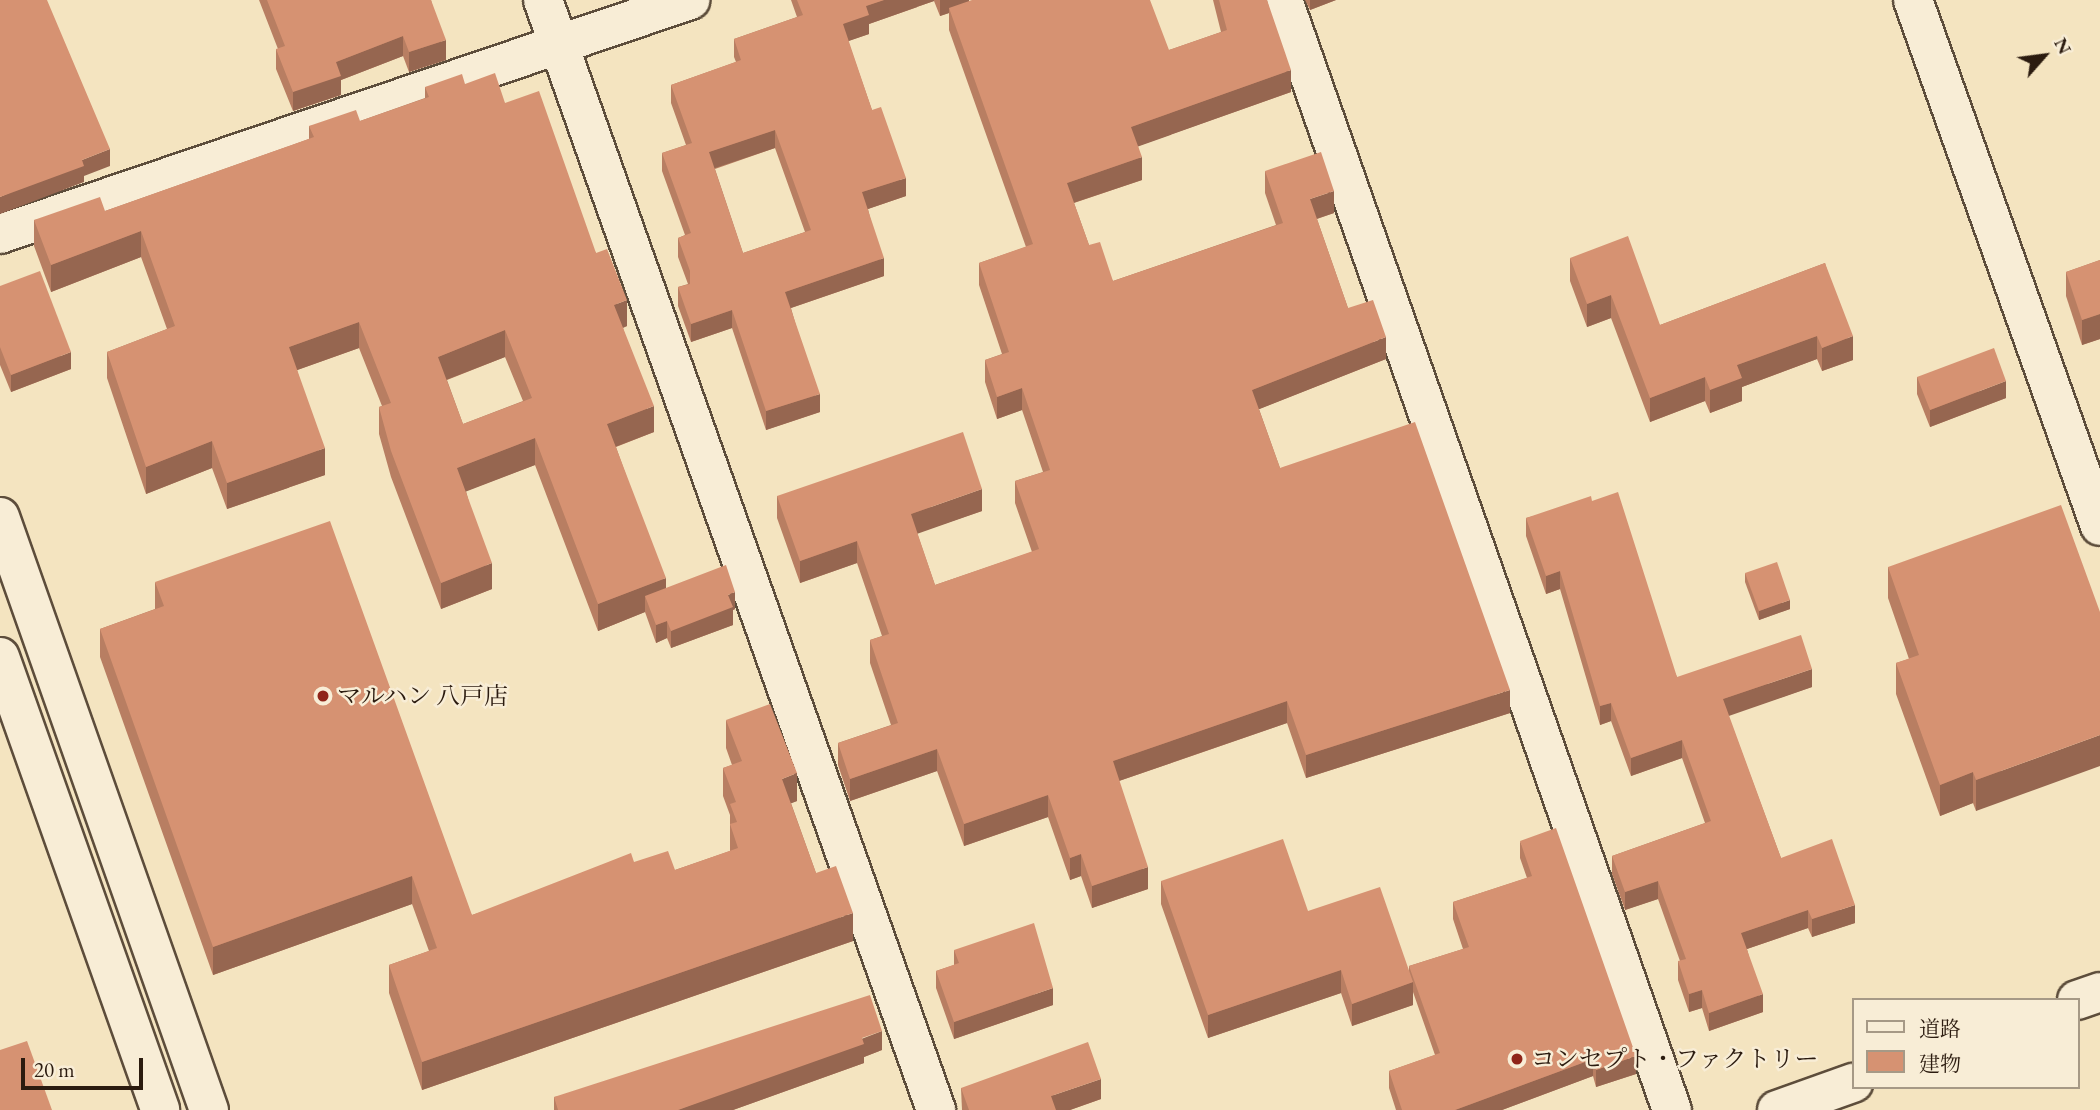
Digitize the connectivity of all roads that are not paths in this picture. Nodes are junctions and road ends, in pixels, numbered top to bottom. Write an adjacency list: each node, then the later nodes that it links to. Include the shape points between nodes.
1 (543, 0): 5 (street)
2 (690, 0): 5 (street)
3 (1283, 0): 16 (street)
4 (1913, 0): 8 (street)
5 (560, 47): 6 (street); 15 (street)
6 (0, 234)
7 (0, 517): 14 (street)
8 (2100, 526)
9 (0, 657): 13 (street)
10 (2100, 992): 11 (street)
11 (2079, 999)
12 (1852, 1083): 17 (street)
13 (160, 1110)
14 (209, 1110)
15 (936, 1110)
16 (1672, 1110)
17 (1777, 1110)

